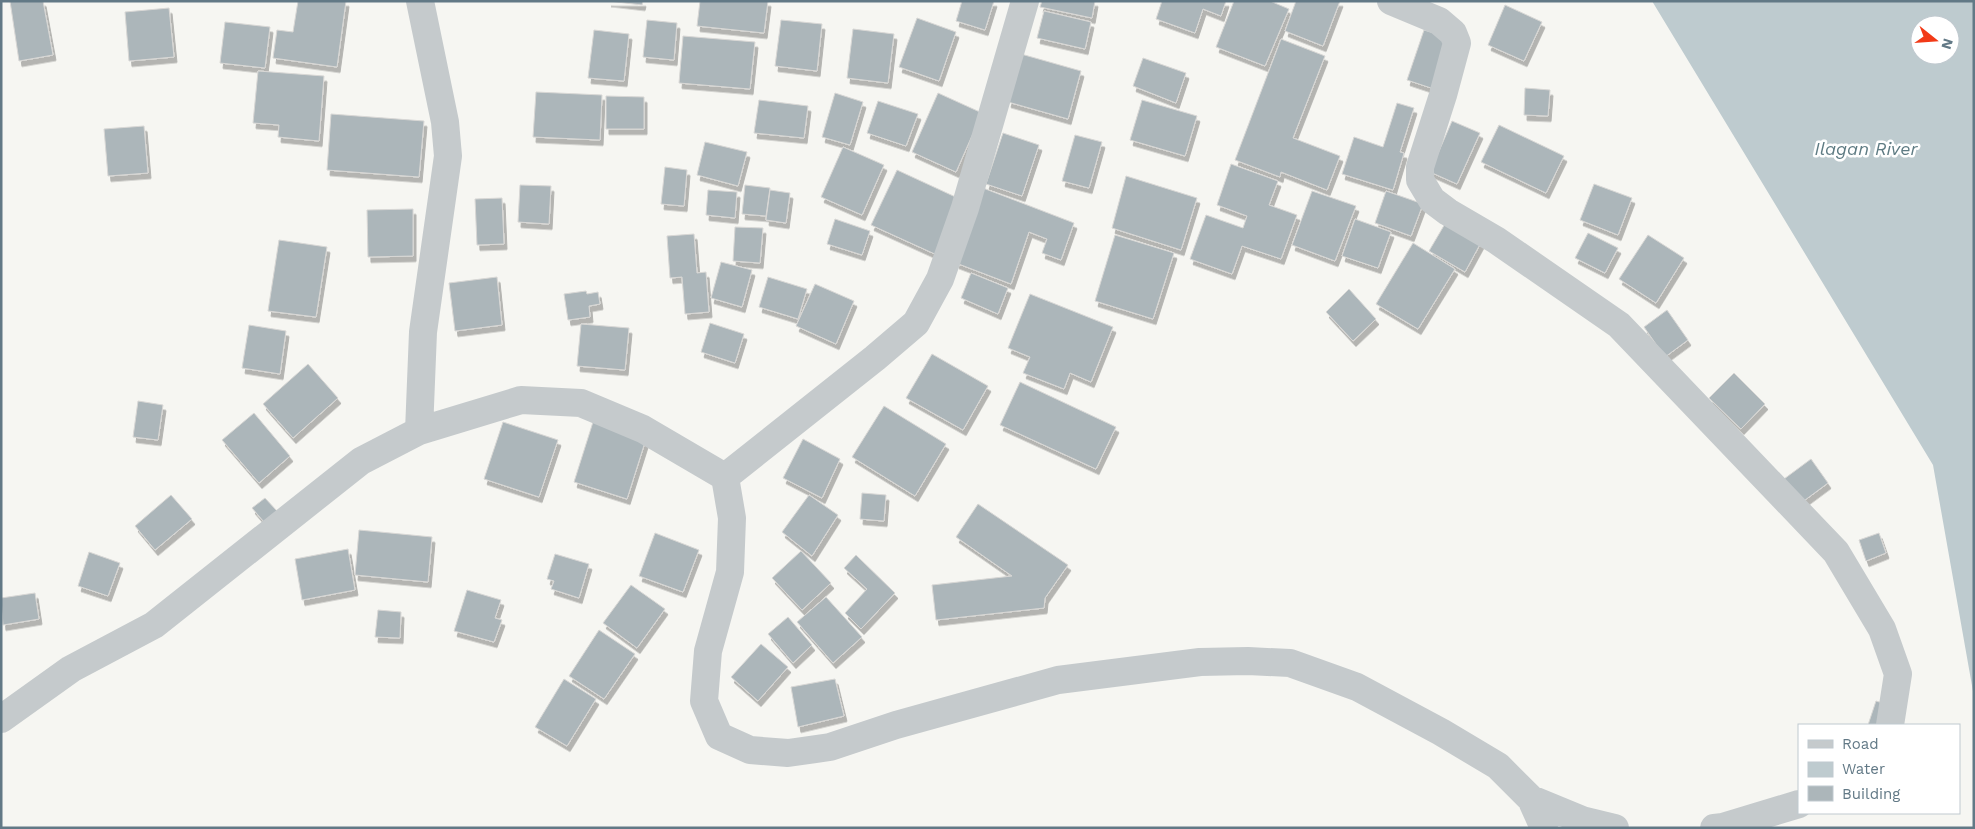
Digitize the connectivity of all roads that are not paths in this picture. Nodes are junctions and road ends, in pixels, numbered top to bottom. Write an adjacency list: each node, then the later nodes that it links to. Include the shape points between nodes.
1 (420, 1): 4 (street, via 445,122 448,156 423,332)
2 (1025, 1): 5 (street, via 965,208 940,279 916,323)
3 (1391, 1): 7 (street, via 1440,21 1453,33 1457,43 1420,167 1420,180 1432,200 1619,325 1836,552 1882,629 1898,674)
4 (419, 431): 5 (street, via 521,400 580,403 643,430); 6 (street, via 361,461 154,625 71,669)
5 (725, 477): 8 (street, via 732,518 730,572 708,651 704,701 719,736 750,750 788,753 830,747 1058,680 1200,662 1248,661 1290,664 1357,687 1498,766)
6 (1, 719)
7 (1890, 724)
8 (1531, 799): 10 (street); 11 (street, via 1582,820)
9 (1798, 804): 12 (street)
10 (1544, 828)
11 (1615, 828)
12 (1714, 828)

